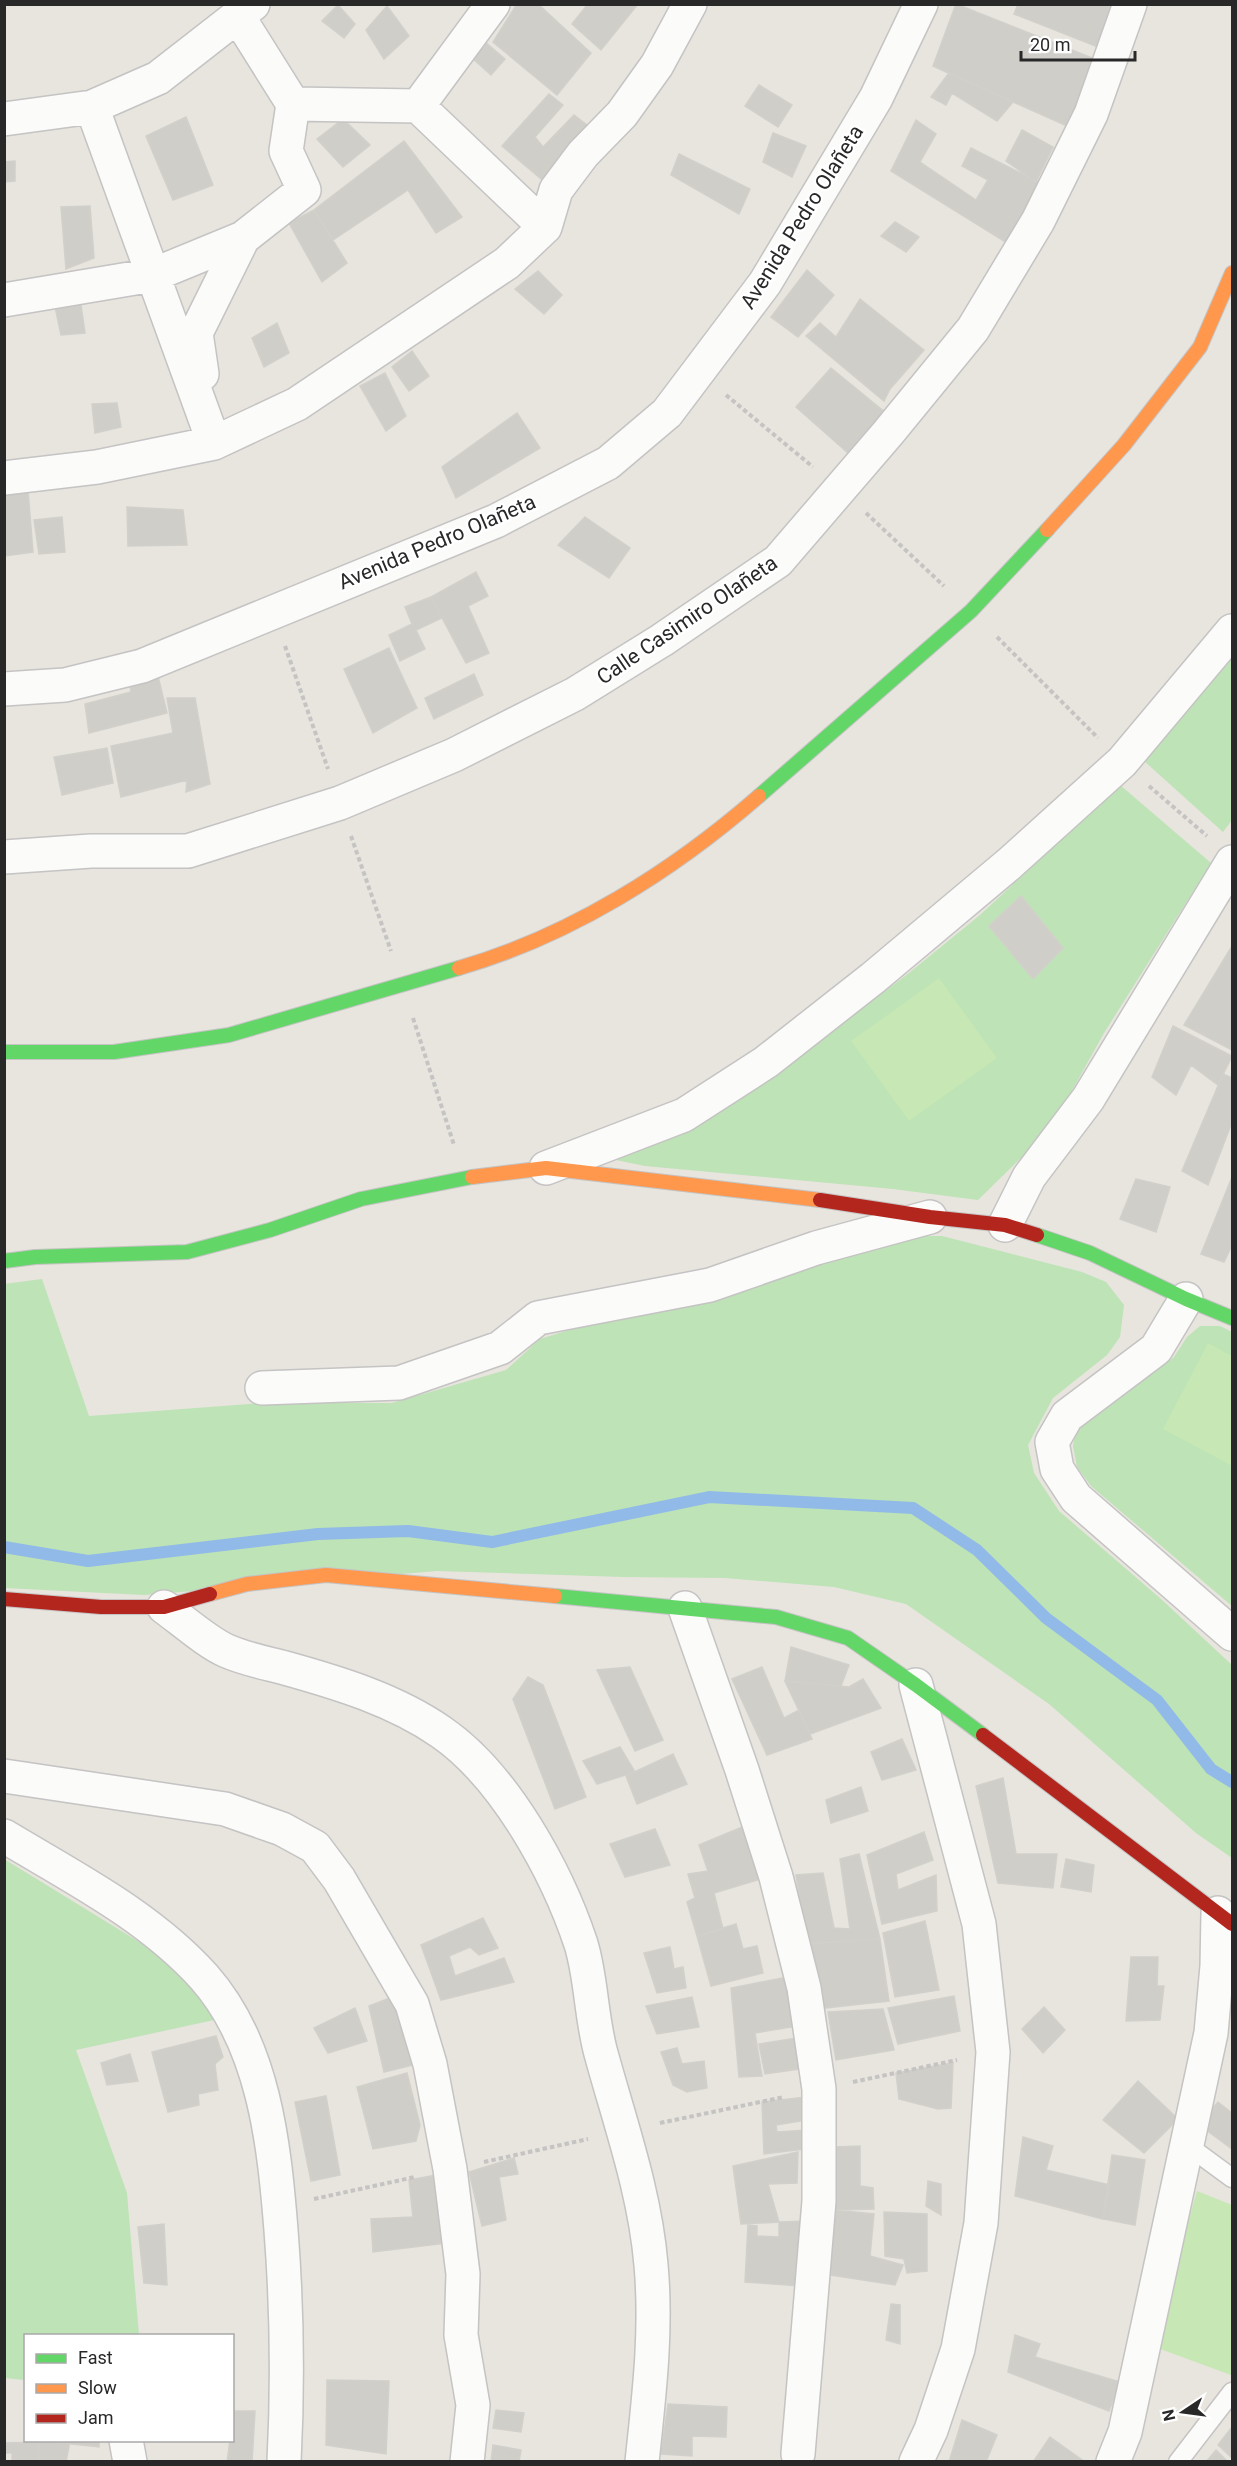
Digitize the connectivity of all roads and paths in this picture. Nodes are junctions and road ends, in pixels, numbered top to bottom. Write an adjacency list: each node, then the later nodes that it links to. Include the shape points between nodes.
1 (493, 4): 7 (street)
2 (690, 4): 10 (street, via 657,65 622,114 583,154 556,190)
3 (921, 4): 17 (street, Avenida Pedro Olañeta, via 876,98 765,283 667,413 608,463 496,521)
4 (1130, 4): 20 (street, Calle Casimiro Olañeta, via 1091,114 1038,221 973,329 778,561 575,694 454,755)
5 (246, 11): 6 (street); 8 (street, via 158,78)
6 (293, 104): 7 (street); 11 (street, via 286,151 304,190)
7 (418, 106): 10 (street)
8 (92, 107): 9 (street); 13 (street)
9 (4, 119)
10 (545, 227): 15 (street, via 507,263 307,397)
11 (243, 238): 13 (street); 15 (street, via 196,333)
12 (1233, 273): 23 (street, via 1200,347 1073,503 971,611 741,812 648,880 568,926 484,961)
13 (153, 275): 14 (street); 15 (street)
14 (4, 300)
15 (214, 443): 16 (street, via 97,467)
16 (4, 478)
17 (273, 612): 19 (street, Avenida Pedro Olañeta, via 142,666 65,684); 20 (path)
18 (1233, 631): 25 (street, via 1122,762 1009,864 784,1048 684,1115)
19 (4, 689)
20 (340, 803): 21 (street, Calle Casimiro Olañeta, via 188,851 91,851); 23 (path)
21 (4, 857)
22 (1233, 862): 28 (street, via 1088,1099 1029,1177)
23 (402, 984): 24 (street, via 229,1035 114,1052); 26 (path)
24 (4, 1052)
25 (546, 1168): 26 (street); 27 (street)
26 (464, 1178): 29 (street, via 361,1199 270,1230 187,1252)
27 (930, 1217): 28 (street); 32 (street, via 816,1248 710,1286 538,1318 500,1348 399,1383)
28 (1005, 1225): 30 (street, via 1090,1253)
29 (4, 1261)
30 (1186, 1299): 31 (street); 36 (street, via 1156,1349 1067,1416 1052,1442 1058,1469 1076,1498)
31 (1233, 1318)
32 (262, 1388)
33 (4, 1599): 34 (street, via 101,1607)
34 (164, 1607): 35 (street, via 247,1584 326,1575); 49 (street, via 225,1651 337,1683 401,1708 442,1732 480,1765 519,1816 550,1868 581,1946 598,2045 639,2182 651,2264 654,2349)
35 (685, 1608): 37 (street, via 776,1617 848,1638); 45 (street, via 776,1876 804,1988 819,2089 819,2201)
36 (1233, 1634)
37 (916, 1685): 40 (street); 50 (street, via 979,1924 993,2052 981,2223 969,2292 958,2349)
38 (4, 1776): 48 (street, via 225,1809 282,1829 315,1847 339,1879 412,2004 430,2064 450,2169 463,2274 461,2335 473,2404)
39 (4, 1836): 47 (street, via 164,1937 205,1978 231,2017 256,2073 271,2131 287,2306)
40 (1225, 1919): 41 (street, via 1211,2033)
41 (1187, 2145): 42 (lane); 51 (street, via 1125,2432)
42 (1233, 2178)
43 (1233, 2392): 52 (lane)
44 (126, 2442): 46 (street)
45 (798, 2454)
46 (130, 2462)
47 (284, 2462)
48 (467, 2462)
49 (642, 2462)
50 (916, 2462)
51 (1113, 2462)
52 (1178, 2462)

